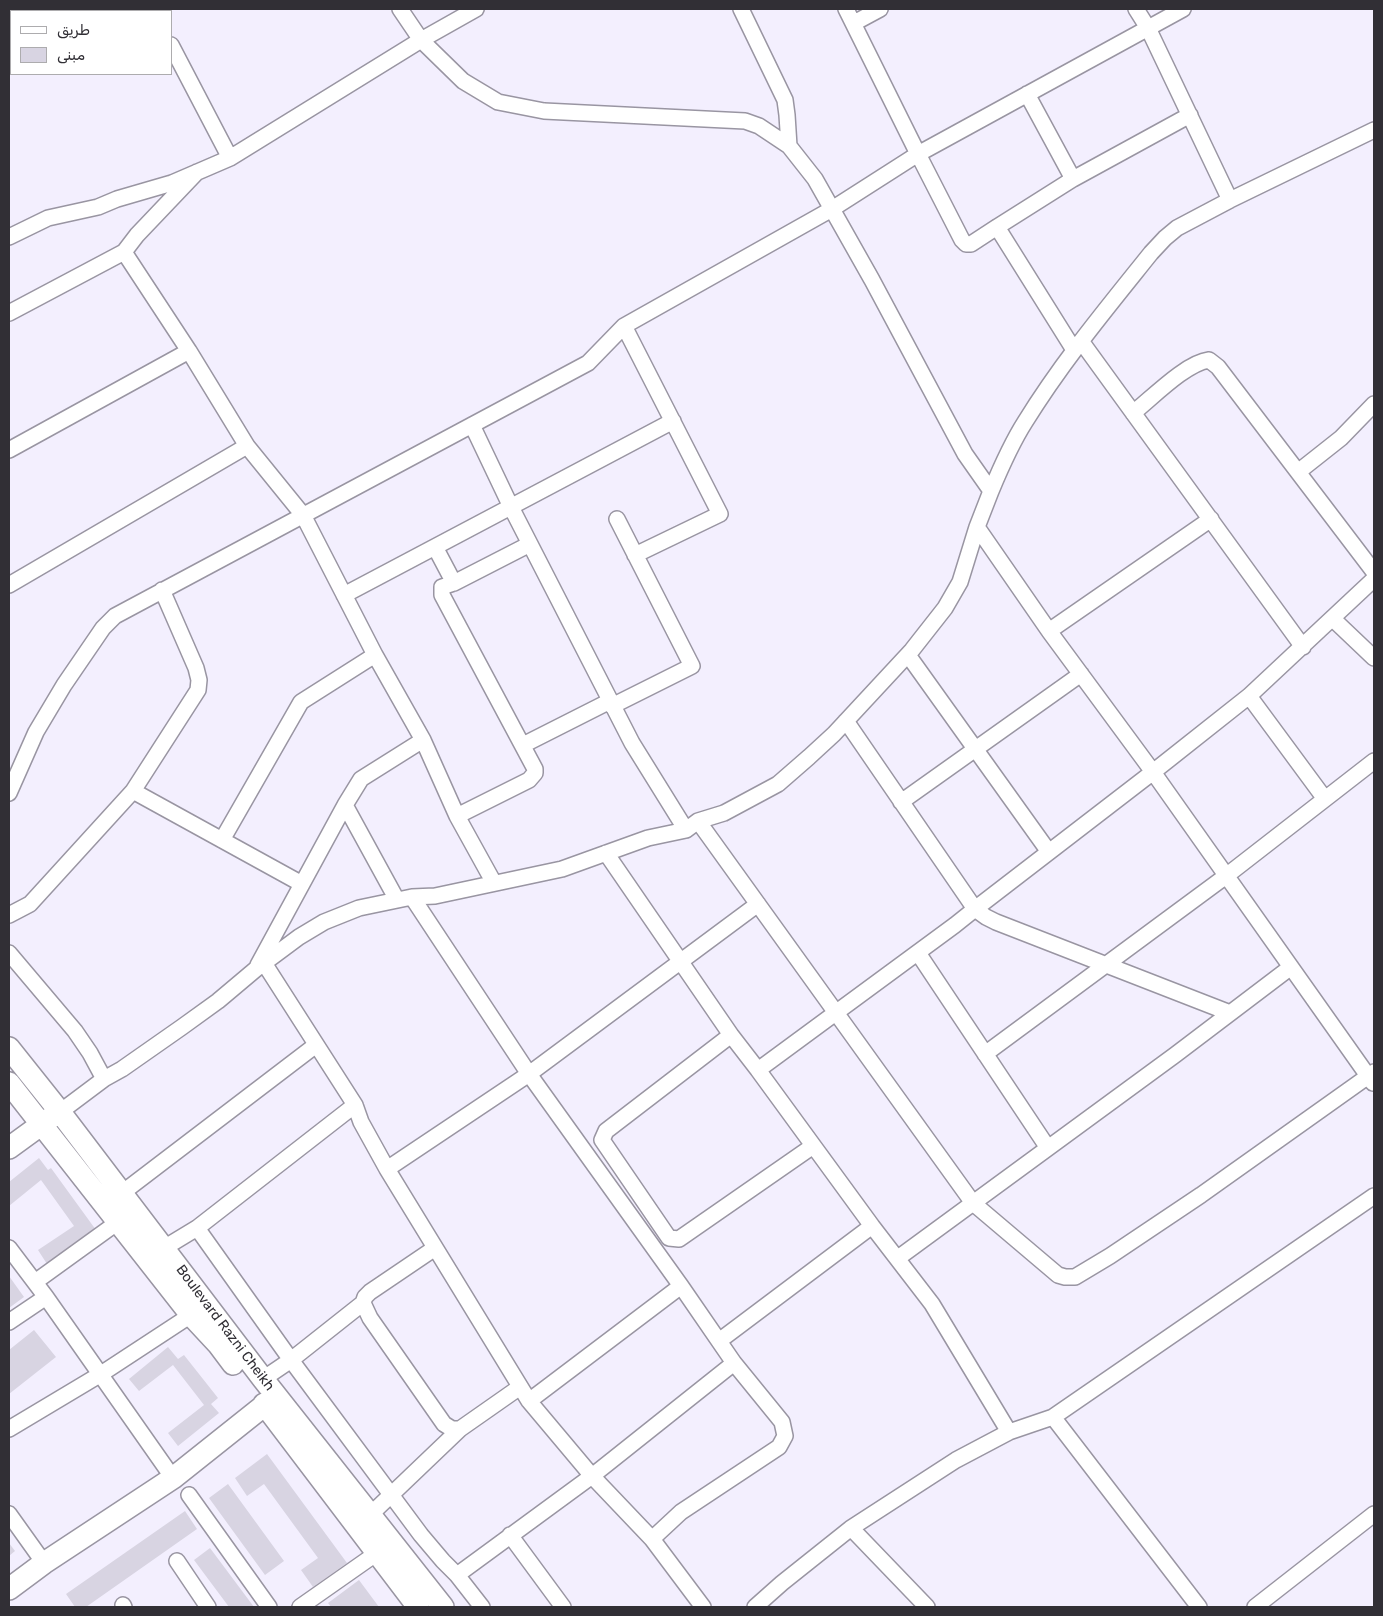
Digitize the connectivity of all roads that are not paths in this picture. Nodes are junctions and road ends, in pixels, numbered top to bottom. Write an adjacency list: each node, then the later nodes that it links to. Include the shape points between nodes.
1 (400, 9): 10 (street)
2 (476, 9): 10 (street)
3 (741, 9): 15 (street, via 785,100)
4 (846, 9): 8 (street)
5 (880, 9): 8 (street)
6 (1136, 9): 9 (street)
7 (1183, 9): 9 (street)
8 (854, 23): 16 (street)
9 (1148, 28): 12 (street); 13 (street)
10 (421, 40): 15 (street, via 462,81 498,102 544,111 745,122 759,126); 17 (street)
11 (172, 48): 17 (street)
12 (1027, 94): 16 (street); 19 (street)
13 (1190, 115): 19 (street); 20 (street)
14 (1374, 130): 20 (street)
15 (789, 146): 21 (street, via 815,179)
16 (918, 154): 21 (street); 22 (street, via 966,244)
17 (230, 158): 18 (street)
18 (197, 172): 23 (street, via 98,207 48,218); 24 (street)
19 (1073, 179): 22 (street)
20 (1230, 200): 27 (street, via 1177,228 1165,238)
21 (832, 210): 26 (street); 36 (street, via 965,454)
22 (998, 227): 27 (street)
23 (9, 236)
24 (124, 252): 25 (street); 28 (street)
25 (9, 314)
26 (624, 326): 31 (street); 32 (street, via 588,363)
27 (1078, 346): 30 (street); 36 (street, via 1024,423)
28 (189, 351): 33 (street); 34 (street)
29 (1374, 404): 35 (street, via 1341,438)
30 (1134, 413): 35 (street, via 1188,368 1210,360); 39 (street)
31 (673, 421): 37 (street); 44 (street, via 720,514)
32 (472, 425): 37 (street); 38 (street)
33 (247, 446): 38 (street); 48 (street)
34 (9, 450)
35 (1298, 472): 45 (street)
36 (991, 491): 41 (street)
37 (511, 507): 42 (street); 43 (street)
38 (303, 515): 49 (street); 50 (street)
39 (1210, 518): 52 (street); 53 (street)
40 (617, 519): 44 (street)
41 (977, 527): 52 (street); 55 (street, via 960,582 945,608)
42 (530, 544): 47 (street); 59 (street)
43 (435, 547): 47 (street); 50 (street)
44 (635, 555): 59 (street, via 692,666)
45 (1374, 572)
46 (1374, 579): 51 (street)
47 (454, 583): 62 (street, via 442,587 442,595)
48 (9, 585)
49 (162, 590): 66 (street, via 196,668 198,690); 67 (street, via 115,616 103,628 36,732)
50 (344, 595): 54 (street)
51 (1333, 619): 53 (street); 56 (street)
52 (1049, 631): 57 (street)
53 (1303, 646): 58 (street)
54 (375, 655): 61 (street); 73 (street, via 300,702)
55 (908, 655): 60 (street); 63 (street)
56 (1374, 658)
57 (1081, 674): 63 (street); 65 (street)
58 (1249, 696): 65 (street); 68 (street)
59 (611, 703): 62 (street); 72 (street, via 632,743)
60 (846, 721): 69 (street); 72 (street, via 778,784)
61 (423, 740): 70 (street, via 361,779); 71 (street)
62 (522, 745): 71 (street, via 535,769 533,776)
63 (976, 749): 69 (street); 74 (street)
64 (1374, 761): 68 (street)
65 (1153, 772): 74 (street); 76 (street)
66 (133, 790): 73 (street); 83 (street, via 30,904)
67 (9, 793)
68 (1325, 799): 76 (street)
69 (901, 802): 82 (street)
70 (345, 805): 78 (street); 80 (street)
71 (457, 816): 77 (street)
72 (692, 826): 75 (street); 81 (street)
73 (222, 840): 78 (street)
74 (1049, 852): 82 (street)
75 (606, 853): 77 (street, via 562,869); 86 (street)
76 (1226, 876): 87 (street); 89 (street)
77 (494, 883): 79 (street)
78 (302, 884): 88 (street)
79 (412, 898): 80 (street); 97 (street)
80 (397, 900): 88 (street, via 359,908 324,922)
81 (758, 904): 86 (street); 90 (street)
82 (975, 909): 84 (street); 87 (street, via 986,917)
83 (9, 915)
84 (918, 952): 90 (street); 95 (street)
85 (9, 953): 99 (street, via 75,1031)
86 (682, 962): 92 (street); 97 (street)
87 (1105, 965): 91 (street); 95 (street)
88 (260, 966): 93 (street); 99 (street, via 218,1001)
89 (1291, 967): 91 (street); 98 (street)
90 (836, 1013): 96 (street); 110 (street)
91 (1230, 1013): 106 (street)
92 (730, 1035): 96 (street); 104 (street, via 606,1131 602,1140 669,1238 679,1240)
93 (316, 1045): 101 (street); 108 (street)
94 (9, 1048): 102 (main road, Boulevard Razni Cheikh)
95 (985, 1054): 106 (street)
96 (758, 1070): 104 (street)
97 (529, 1074): 107 (street); 119 (street)
98 (1372, 1077): 110 (street, via 1075,1277 1058,1275)
99 (104, 1079): 102 (street)
100 (9, 1083): 103 (main road, Boulevard Razni Cheikh)
101 (355, 1105): 107 (street); 113 (street)
102 (60, 1112): 103 (main road); 108 (main road, Boulevard Razni Cheikh)
103 (43, 1124): 105 (main road); 111 (main road, Boulevard Razni Cheikh)
104 (813, 1146): 112 (street)
105 (9, 1148)
106 (1048, 1148): 110 (street)
107 (387, 1169): 116 (street)
108 (122, 1193): 115 (main road, Boulevard Razni Cheikh)
109 (1374, 1196): 132 (street)
110 (973, 1203): 117 (street)
111 (118, 1222): 118 (street); 122 (main road, Boulevard Razni Cheikh)
112 (872, 1226): 117 (street); 124 (street)
113 (197, 1228): 115 (street); 125 (street)
114 (9, 1248): 118 (street)
115 (164, 1248): 128 (main road, Boulevard Razni Cheikh)
116 (435, 1248): 121 (street, via 370,1292); 129 (street)
117 (898, 1258): 135 (street, via 932,1304)
118 (35, 1282): 120 (street)
119 (681, 1286): 124 (street); 131 (street)
120 (46, 1297): 123 (street); 127 (street)
121 (363, 1304): 125 (street); 134 (street, via 444,1424)
122 (192, 1315): 127 (street); 130 (main road, Boulevard Razni Cheikh)
123 (9, 1322)
124 (719, 1341): 126 (street)
125 (291, 1360): 128 (street); 138 (street)
126 (734, 1363): 136 (street); 145 (street, via 782,1422 785,1436 779,1448 681,1512)
127 (101, 1374): 133 (street); 137 (street)
128 (263, 1379): 130 (main road, Boulevard Razni Cheikh)
129 (520, 1387): 131 (street); 134 (street)
130 (270, 1400): 137 (main road); 142 (main road, Boulevard Razni Cheikh); 146 (main road, Boulevard Razni Cheikh)
131 (529, 1401): 136 (street)
132 (1053, 1417): 135 (street); 161 (street)
133 (9, 1429)
134 (460, 1430): 138 (street)
135 (1009, 1432): 143 (street, via 956,1460)
136 (592, 1476): 144 (street); 145 (street)
137 (173, 1478): 148 (main road)
138 (391, 1495): 142 (street); 149 (street)
139 (189, 1496): 152 (street)
140 (9, 1514): 148 (street)
141 (1374, 1514): 162 (street)
142 (370, 1515): 155 (main road, Boulevard Razni Cheikh)
143 (851, 1528): 159 (street); 160 (street)
144 (510, 1535): 149 (street); 157 (street)
145 (652, 1539): 158 (street)
146 (377, 1553): 153 (street); 154 (main road, Boulevard Razni Cheikh)
147 (177, 1561): 151 (street)
148 (44, 1562): 150 (main road)
149 (457, 1575): 156 (street)
150 (9, 1589)
151 (208, 1607)
152 (269, 1607)
153 (300, 1607)
154 (418, 1607)
155 (443, 1607)
156 (482, 1607)
157 (563, 1607)
158 (703, 1607)
159 (755, 1607)
160 (928, 1607)
161 (1199, 1607)
162 (1255, 1607)

